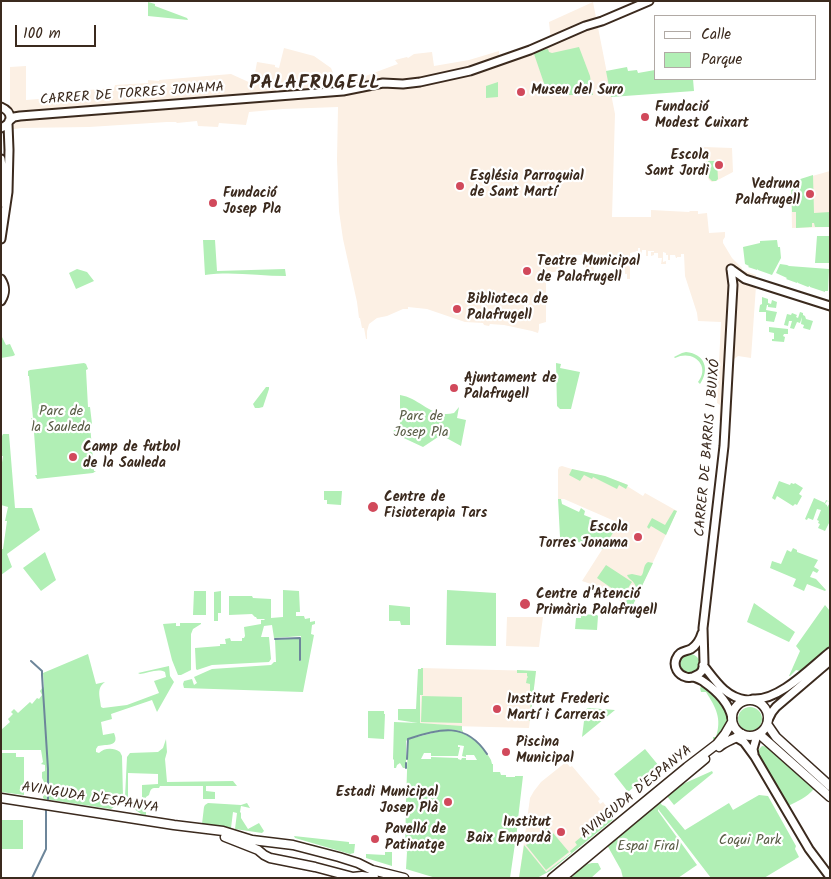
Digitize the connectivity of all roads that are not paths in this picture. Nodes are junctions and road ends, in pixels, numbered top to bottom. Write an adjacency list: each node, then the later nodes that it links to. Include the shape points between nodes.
1 (649, 1): 3 (street, CARRER DE TORRES JONAMA, via 503,60 411,84 383,83 343,92)
2 (1, 107): 3 (street, via 6,109)
3 (8, 121): 6 (street, via 8,192)
4 (1, 159): 5 (street, via 4,181)
5 (1, 203)
6 (1, 240)
7 (1, 279): 8 (street, via 5,291)
8 (1, 301)
9 (830, 306): 10 (street, CARRER DE BARRIS I BUIXÓ, via 745,279 731,269 733,285 724,446)
10 (704, 628): 11 (street, CARRER DE BARRIS I BUIXÓ, via 698,642); 14 (street, CARRER DE BARRIS I BUIXÓ)
11 (690, 649): 14 (street, via 698,652); 15 (street, via 680,653 675,667 681,675)
12 (830, 652): 16 (street, via 784,690 760,700)
13 (830, 661): 18 (street, via 776,706)
14 (703, 662): 15 (street, via 702,671); 16 (street, via 713,679 731,695)
15 (694, 677): 17 (street, via 705,682 725,701)
16 (749, 700): 17 (main road, via 735,707); 18 (main road, via 764,705)
17 (732, 720): 20 (main road); 34 (main road, AVINGUDA D'ESPANYA, via 717,744)
18 (768, 722): 19 (main road); 21 (main road)
19 (758, 734): 20 (main road); 21 (main road); 22 (street, via 753,749)
20 (741, 737): 22 (street); 35 (main road, AVINGUDA D'ESPANYA, via 727,741)
21 (776, 742): 23 (main road); 24 (main road)
22 (755, 757): 31 (street, via 809,849)
23 (830, 786)
24 (830, 797)
25 (1, 798): 26 (main road, AVINGUDA D'ESPANYA)
26 (174, 825): 27 (main road, AVINGUDA D'ESPANYA, via 223,831); 28 (main road, AVINGUDA D'ESPANYA, via 232,839)
27 (267, 842): 28 (main road, via 262,845); 29 (main road, AVINGUDA D'ESPANYA, via 293,845)
28 (262, 853): 30 (main road, AVINGUDA D'ESPANYA, via 270,858)
29 (358, 863): 30 (main road, via 358,872); 33 (main road, AVINGUDA D'ESPANYA)
30 (353, 877): 32 (main road, AVINGUDA D'ESPANYA)
31 (830, 877)
32 (374, 878)
33 (404, 878)
34 (552, 878)
35 (562, 878)

